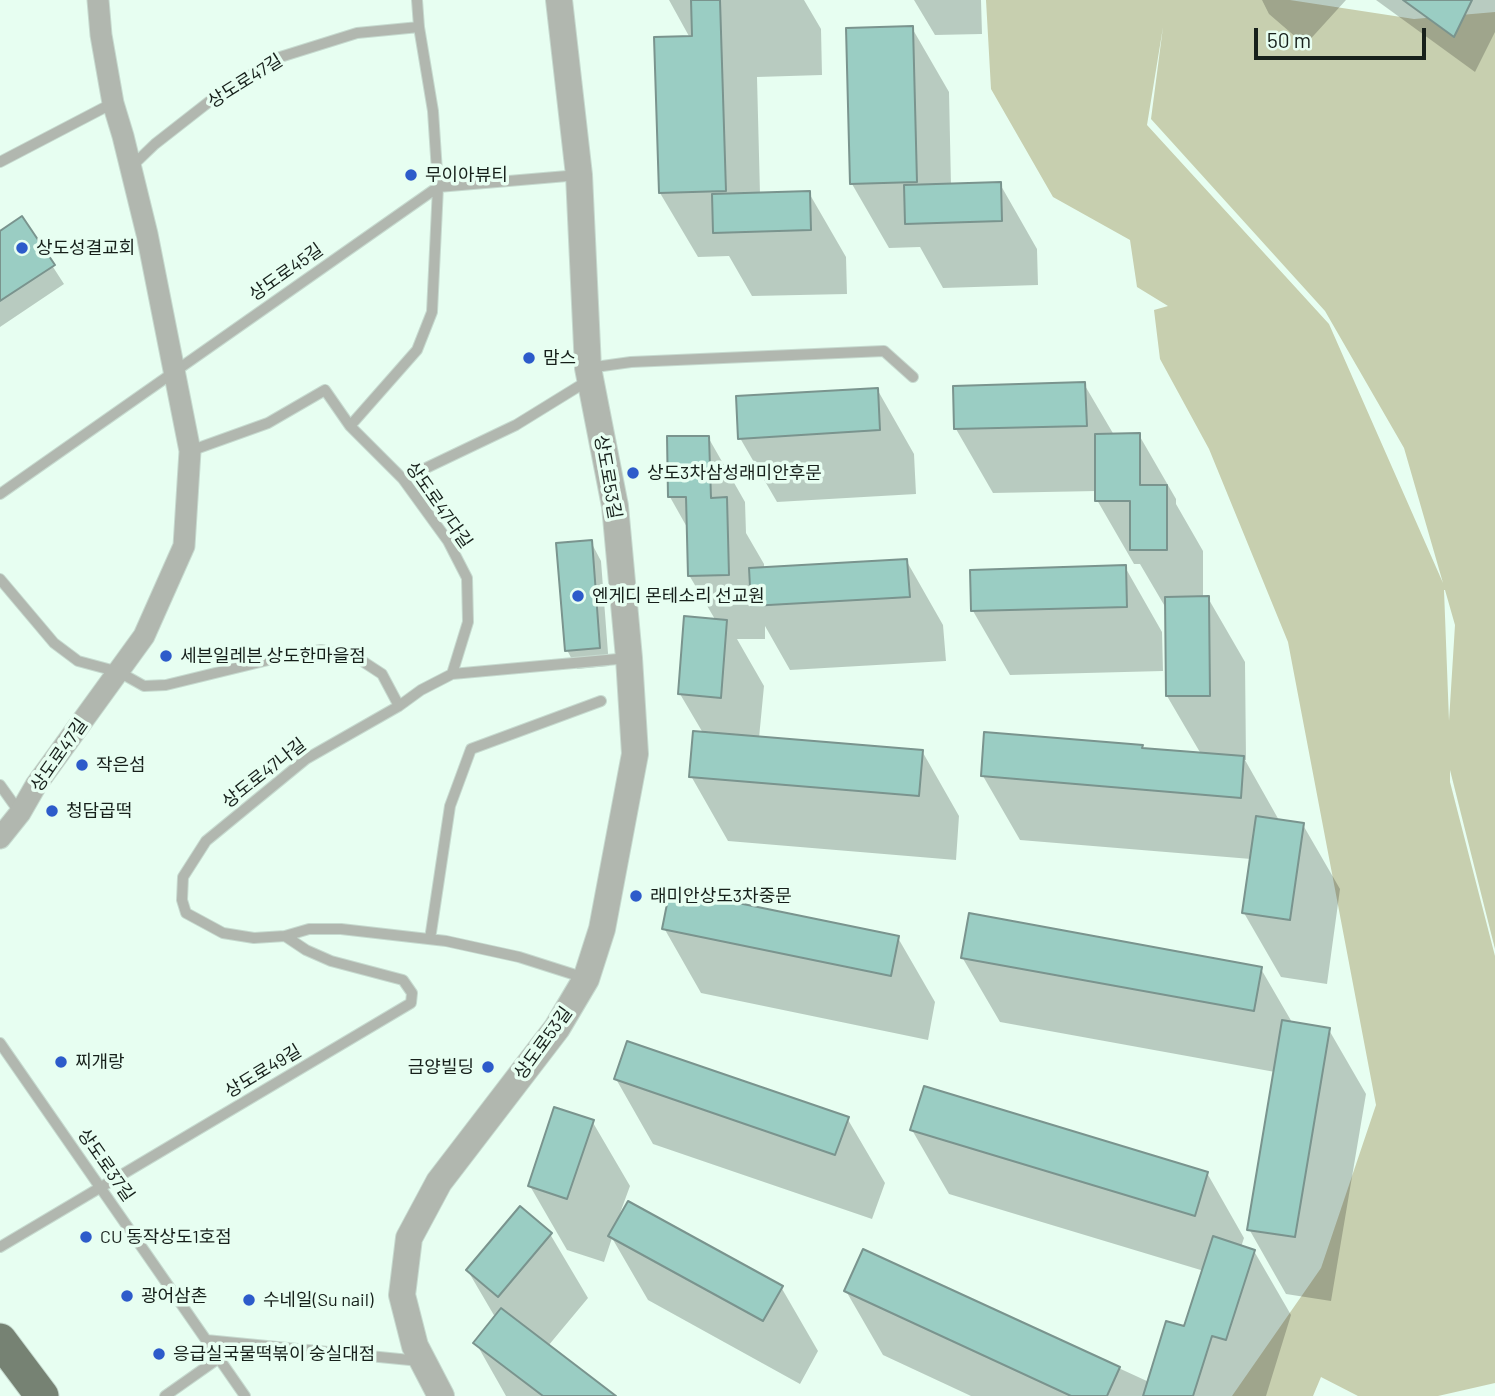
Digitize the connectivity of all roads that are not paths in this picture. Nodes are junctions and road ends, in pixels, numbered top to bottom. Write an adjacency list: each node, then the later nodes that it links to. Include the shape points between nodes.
1 (97, 0): 5 (street, 상도로47길)
2 (417, 0): 4 (lane)
3 (559, 0): 8 (street, 상도로53길)
4 (419, 27): 7 (lane, 상도로47길, via 357,33 277,58 210,101); 9 (lane, via 433,111)
5 (113, 103): 6 (lane); 7 (street, 상도로47길)
6 (0, 162)
7 (131, 167): 10 (street, 상도로47길)
8 (579, 175): 9 (lane); 11 (street, 상도로53길)
9 (438, 187): 10 (lane, 상도로45길); 13 (lane, via 432,312 417,350)
10 (175, 370): 14 (street, 상도로47길); 16 (lane, 상도로45길)
11 (589, 374): 12 (lane, via 631,362 884,351); 15 (lane, via 516,425); 18 (street, 상도로53길, via 615,506)
12 (913, 377)
13 (350, 426): 14 (lane, via 325,390 268,423); 15 (lane, 상도로47다길)
14 (190, 451): 19 (street, 상도로47길, via 184,546 144,636)
15 (403, 479): 20 (lane, 상도로47다길, via 448,541 467,578 468,622)
16 (0, 494)
17 (0, 579): 19 (lane, via 54,643 78,661)
18 (629, 658): 20 (lane); 28 (street, 상도로53길, via 635,754 602,929)
19 (119, 671): 22 (lane, via 144,686 166,685 321,650 356,657 382,674); 24 (street, 상도로47길)
20 (452, 674): 22 (lane)
21 (601, 701): 27 (lane, via 471,749 450,806)
22 (399, 706): 26 (lane, 상도로47나길, via 306,759 206,841 183,877 186,913 223,933)
23 (0, 785): 24 (lane)
24 (20, 813): 25 (street, 상도로47길)
25 (0, 838)
26 (285, 936): 27 (lane, 상도로47나길, via 309,929 341,929); 30 (lane, 상도로49길, via 331,961 403,980 412,993 411,1003)
27 (430, 939): 28 (lane, 상도로47나길, via 519,957)
28 (586, 979): 35 (street, 상도로53길, via 557,1028 439,1182 409,1238 402,1295)
29 (0, 1043): 30 (lane, 상도로37길)
30 (101, 1188): 31 (lane, 상도로49길); 33 (lane, 상도로37길)
31 (0, 1247)
32 (0, 1340): 36 (main road)
33 (206, 1340): 34 (lane, 상도로37길); 35 (lane)
34 (219, 1358): 37 (lane); 38 (lane, 상도로37길)
35 (423, 1362): 39 (street, 상도로53길)
36 (42, 1396)
37 (165, 1396)
38 (245, 1396)
39 (441, 1396)

